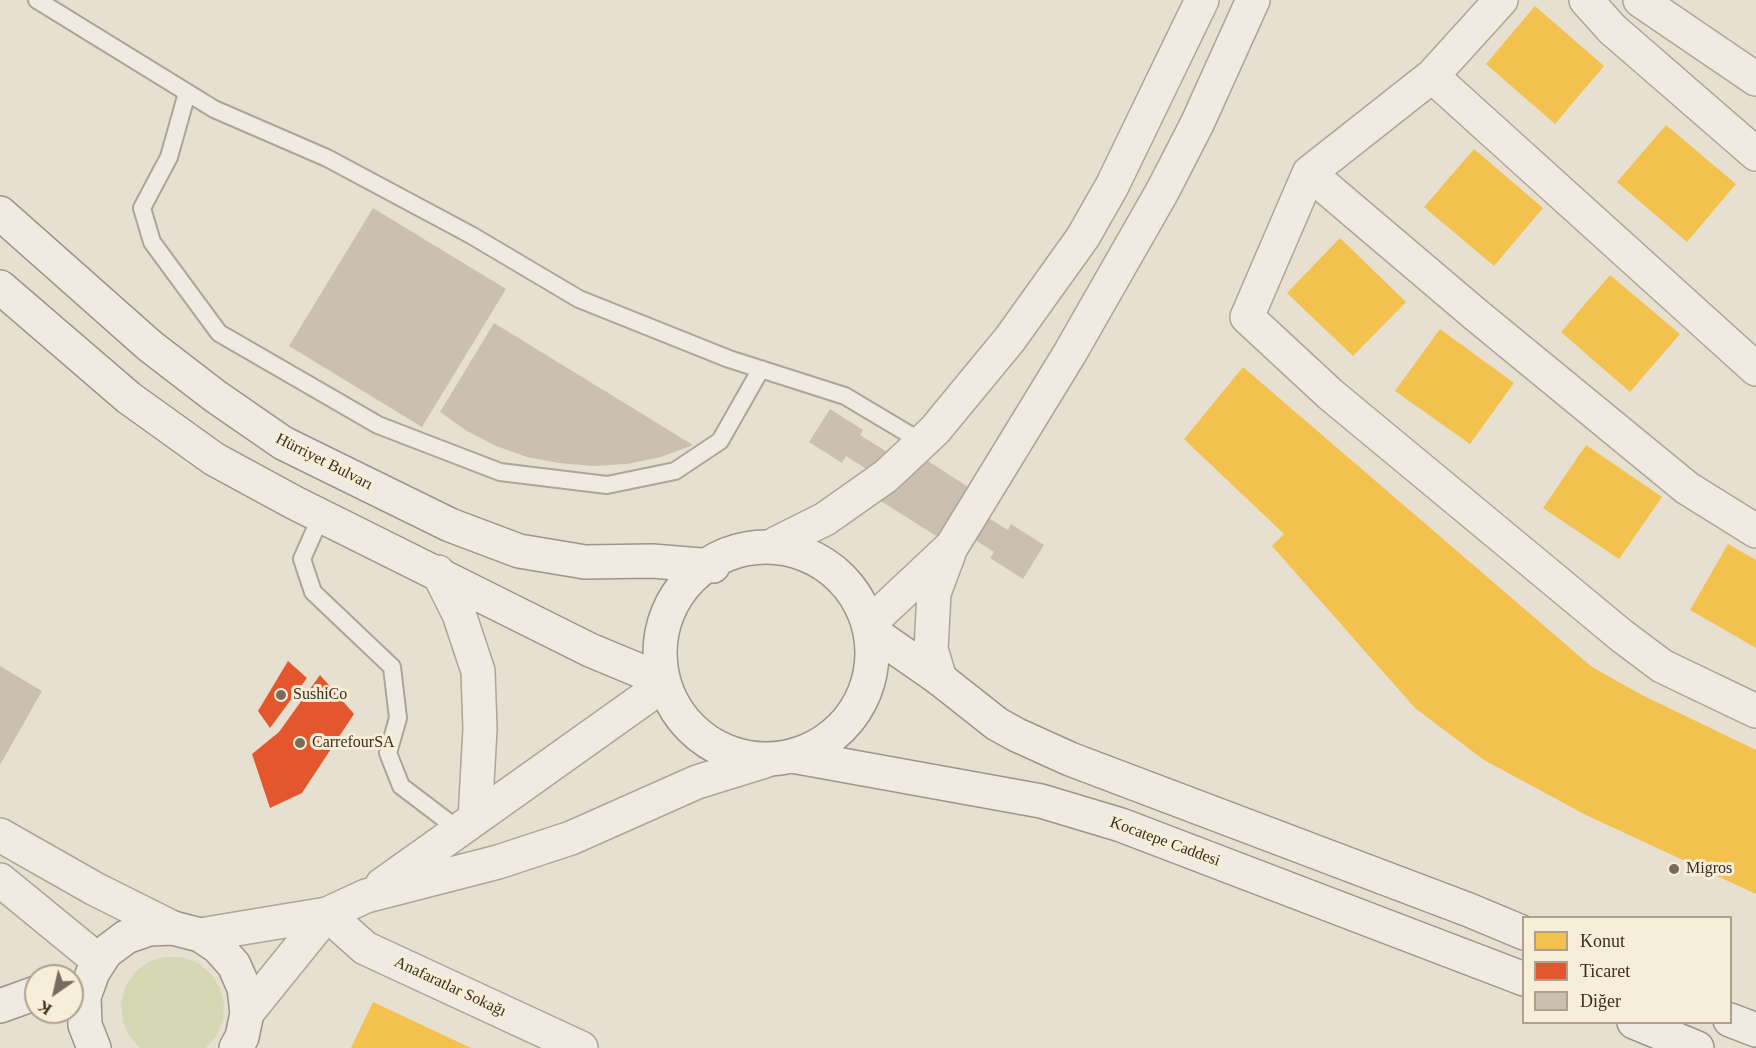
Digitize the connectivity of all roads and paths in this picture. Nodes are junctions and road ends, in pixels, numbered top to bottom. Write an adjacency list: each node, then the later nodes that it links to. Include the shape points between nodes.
1 (37, 0): 9 (lane)
2 (1202, 0): 16 (street, via 1112,186 1083,237 1010,339)
3 (1253, 0): 20 (street, via 1162,192 1070,353)
4 (1501, 0): 7 (street)
5 (1586, 0): 10 (street, via 1612,29)
6 (1640, 0): 8 (street)
7 (1432, 75): 11 (street); 15 (street)
8 (1756, 79)
9 (188, 93): 14 (lane, via 214,109 327,158 471,235 579,299); 14 (lane, via 169,157 142,208 152,242 219,333 378,425 500,472 607,485 675,471 720,441)
10 (1756, 154)
11 (1309, 173): 18 (street, via 1687,488); 26 (street, via 1247,318 1330,394 1622,636 1662,666)
12 (0, 213): 21 (street, Hürriyet Bulvarı, via 150,346 225,403 283,442 450,525 519,551 585,562 652,561)
13 (0, 286): 17 (street, via 129,398 214,459)
14 (761, 369): 16 (lane, via 845,396)
15 (1756, 369)
16 (922, 442): 19 (street, via 886,476 825,519)
17 (321, 516): 22 (street); 28 (lane, via 302,559 313,592 392,667 398,717 388,753 401,786)
18 (1756, 531)
19 (775, 544): 21 (street); 23 (street, via 803,549 828,562 847,579 861,600)
20 (952, 546): 23 (street); 24 (street, via 934,593 931,649)
21 (713, 566): 25 (street, via 690,583 673,605 662,630)
22 (438, 572): 25 (street, via 590,650); 28 (street, via 459,615 478,670 480,729)
23 (871, 627): 24 (street); 27 (street, via 870,673 860,697 838,727 817,745)
24 (940, 679): 34 (street, via 997,724 1070,759)
25 (662, 682): 27 (street, via 673,710 713,748 738,758); 28 (street)
26 (1756, 711)
27 (779, 758): 31 (street, via 697,782 571,838 498,862); 36 (street, Kocatepe Caddesi, via 1041,801 1121,825)
28 (467, 824): 31 (street)
29 (0, 835): 33 (street, via 95,890)
30 (0, 880): 35 (street)
31 (366, 896): 32 (street)
32 (327, 914): 33 (street); 42 (street); 44 (street, Anafaratlar Sokağı, via 365,948)
33 (186, 931): 35 (street, via 149,929 126,937); 42 (street, via 218,947 234,965 244,988)
34 (1522, 932)
35 (88, 971): 43 (street, via 85,1024)
36 (1522, 978)
37 (24, 997): 38 (street)
38 (0, 1006)
39 (1732, 1020): 41 (street)
40 (1637, 1024): 45 (street)
41 (1756, 1030)
42 (243, 1036)
43 (94, 1048)
44 (581, 1048)
45 (1697, 1048)

